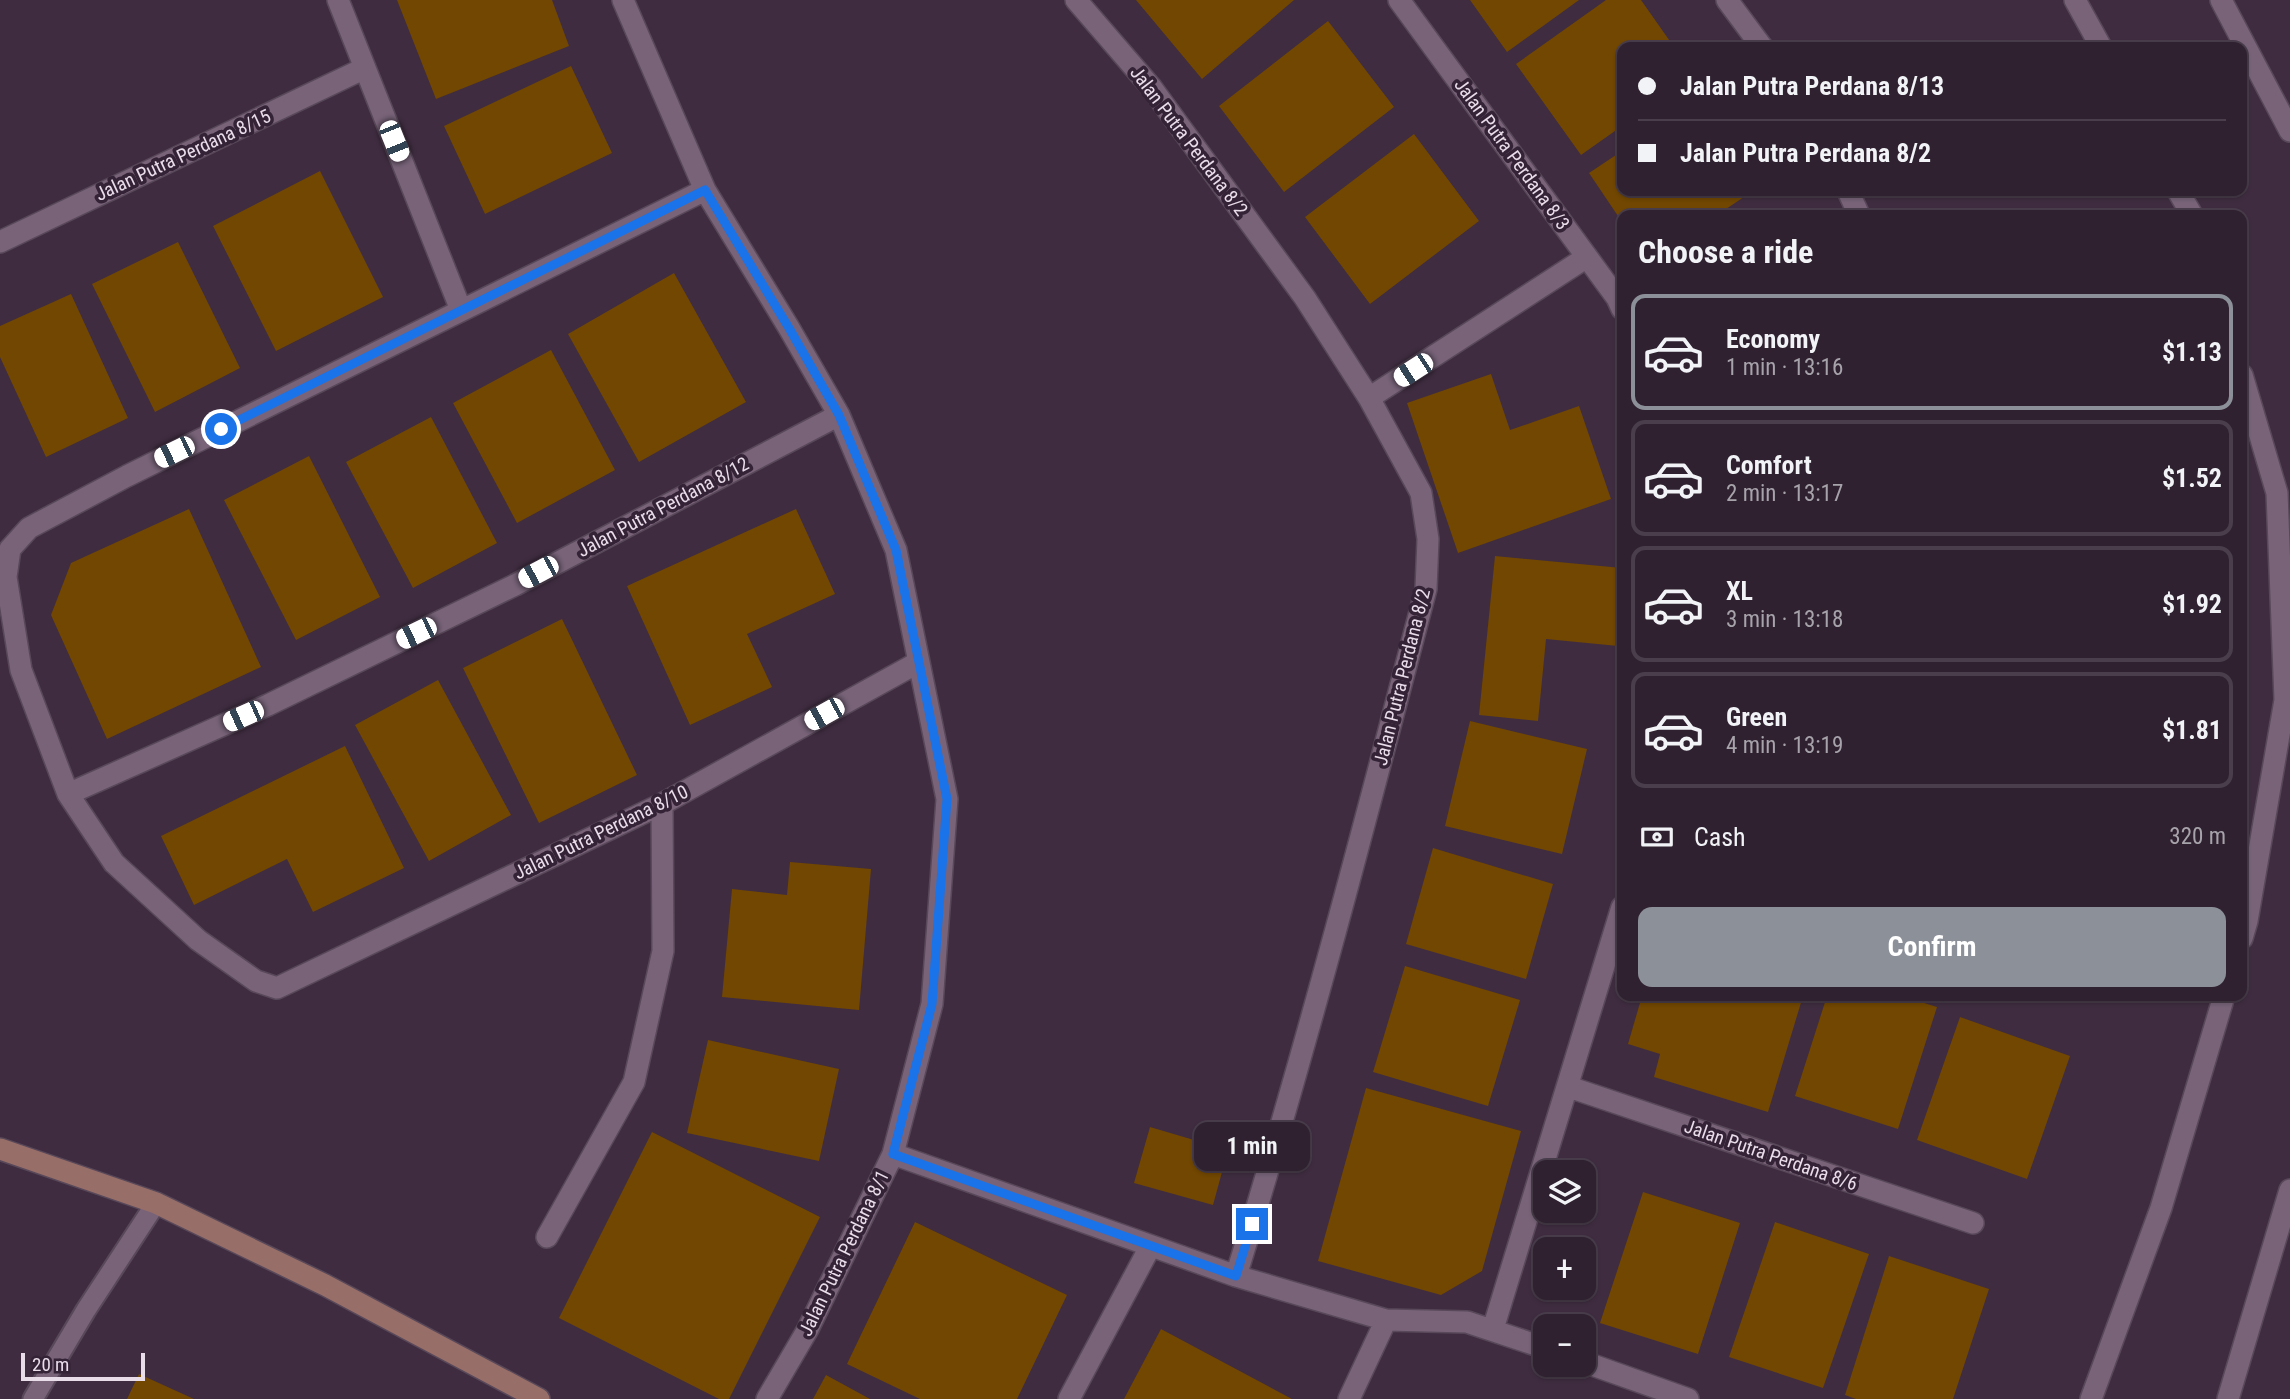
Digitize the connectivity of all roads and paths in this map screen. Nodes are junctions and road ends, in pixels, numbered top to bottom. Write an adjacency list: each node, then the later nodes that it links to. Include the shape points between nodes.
1 (338, 0): 12 (street)
2 (623, 0): 14 (street, Jalan Putra Perdana 8/1)
3 (1076, 0): 20 (street, Jalan Putra Perdana 8/2, via 1151,87 1305,298)
4 (1399, 0): 16 (street, Jalan Putra Perdana 8/3)
5 (1727, 0): 8 (street)
6 (2075, 0): 9 (street)
7 (2221, 0): 10 (street)
8 (1758, 42)
9 (2098, 42)
10 (2243, 42)
11 (2247, 49): 13 (street)
12 (365, 68): 15 (street, Jalan Putra Perdana 8/15); 18 (street)
13 (2290, 131)
14 (705, 190): 18 (street); 21 (street, Jalan Putra Perdana 8/1)
15 (0, 242)
16 (1587, 257): 17 (street, Jalan Putra Perdana 8/3); 20 (street)
17 (1617, 298)
18 (461, 310): 23 (street, via 127,475 29,528 10,548 6,577 21,670)
19 (2247, 392): 25 (street, via 2277,493 2284,700)
20 (1369, 398): 36 (street, Jalan Putra Perdana 8/2, via 1421,493 1428,539 1426,589 1342,912)
21 (839, 415): 22 (street, Jalan Putra Perdana 8/1, via 896,550); 23 (street, Jalan Putra Perdana 8/12, via 503,591 268,705)
22 (917, 663): 24 (street, Jalan Putra Perdana 8/10); 30 (street, Jalan Putra Perdana 8/1, via 947,799 932,1004)
23 (68, 794): 24 (street, Jalan Putra Perdana 8/10, via 114,863 189,932 257,981 277,988)
24 (662, 804): 34 (street, via 663,951 635,1082)
25 (2247, 921)
26 (1617, 924): 28 (street)
27 (2223, 1001): 47 (street, via 2161,1208)
28 (1569, 1087): 33 (street, Jalan Putra Perdana 8/6); 38 (street)
29 (0, 1149): 32 (street)
30 (893, 1154): 35 (street); 43 (street, Jalan Putra Perdana 8/1, via 808,1329)
31 (2290, 1190): 48 (street)
32 (156, 1203): 41 (lane); 42 (street, via 326,1285)
33 (1973, 1223)
34 (547, 1237)
35 (1150, 1247): 36 (street); 44 (street)
36 (1236, 1276): 37 (street)
37 (1386, 1320): 38 (street, via 1467,1322); 45 (street)
38 (1493, 1329): 39 (street)
39 (1533, 1344)
40 (1596, 1366): 46 (street)
41 (33, 1399)
42 (539, 1399)
43 (767, 1399)
44 (1069, 1399)
45 (1349, 1399)
46 (1688, 1399)
47 (2091, 1399)
48 (2228, 1399)

